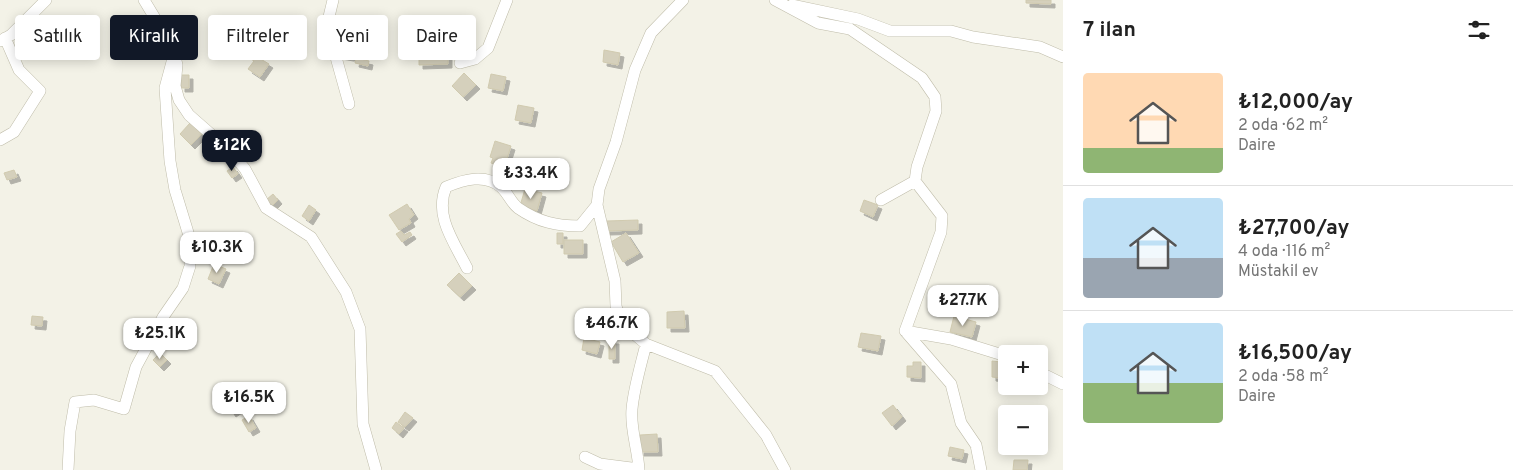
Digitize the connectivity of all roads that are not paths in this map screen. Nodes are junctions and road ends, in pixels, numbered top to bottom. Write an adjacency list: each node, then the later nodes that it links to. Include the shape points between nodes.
1 (46, 0): 9 (street)
2 (144, 0): 8 (street)
3 (333, 0): 14 (street, via 326,25)
4 (507, 0): 13 (street, via 488,48 475,59)
5 (683, 0): 18 (street, via 651,33 635,70 616,142 598,189)
6 (774, 0): 7 (street)
7 (786, 7): 10 (street, via 790,4 858,19 890,31 951,31 1040,47); 16 (street, via 818,23 850,29 922,78 935,97 936,111)
8 (153, 15)
9 (3, 40): 15 (street, via 19,70 40,91 14,132)
10 (1063, 57)
11 (171, 60): 26 (street, via 165,88 170,161 190,239 190,266 183,288 136,367 124,408 94,400 75,402)
12 (176, 60): 27 (street, via 175,86 189,115 230,151 245,169 266,208 311,237 346,292 360,329 363,424)
13 (460, 63)
14 (349, 104)
15 (0, 140)
16 (915, 181): 17 (street); 20 (street, via 942,216 941,232)
17 (882, 200)
18 (597, 205): 19 (street, via 580,226 558,226 535,219 516,207 501,187 485,178 446,187 441,200 443,218); 21 (street, via 621,323)
19 (467, 268)
20 (905, 331): 22 (street, via 951,339); 30 (street, via 952,384 960,423 976,445)
21 (646, 344): 28 (street, via 632,408); 29 (street, via 715,371 766,435)
22 (998, 354)
23 (1048, 376): 24 (street)
24 (1063, 384)
25 (585, 457): 28 (street, via 600,464)
26 (68, 470)
27 (376, 470)
28 (638, 470)
29 (785, 470)
30 (981, 470)

